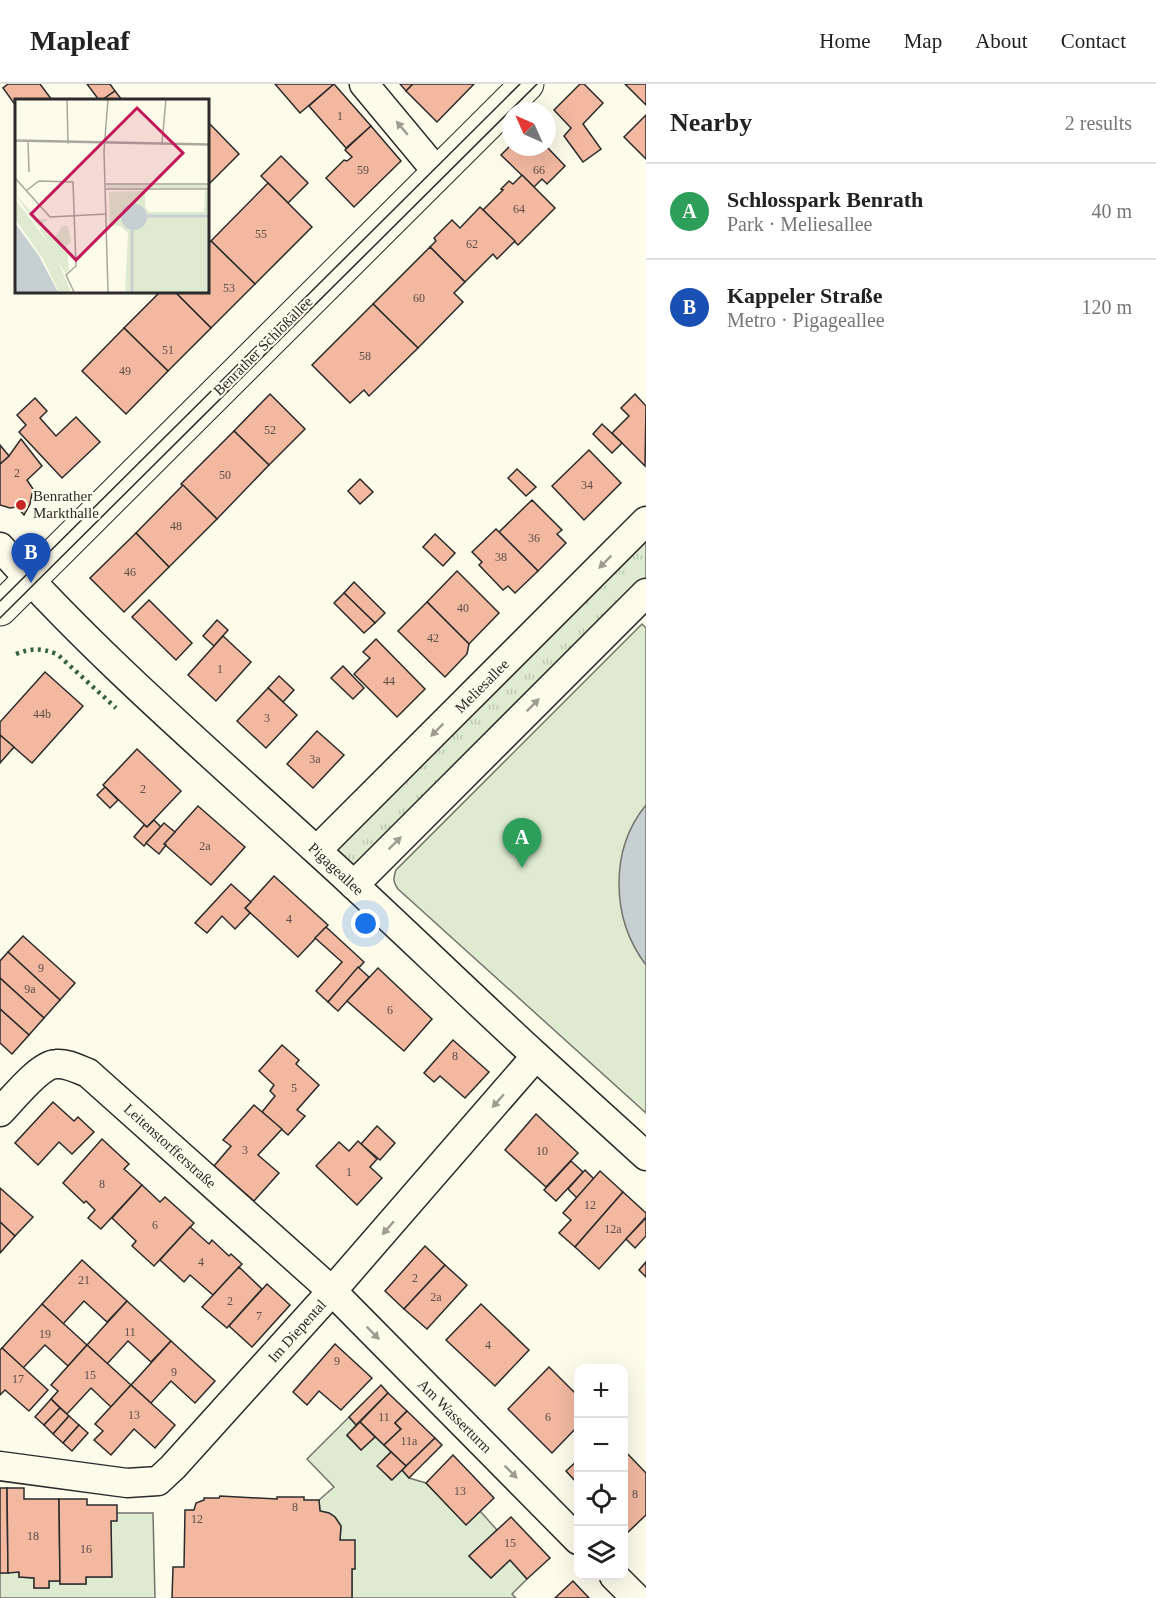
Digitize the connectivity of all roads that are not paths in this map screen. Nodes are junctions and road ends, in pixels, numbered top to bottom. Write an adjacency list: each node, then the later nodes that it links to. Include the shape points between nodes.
1 (364, 84): 3 (street, one-way to 1)
2 (527, 84): 3 (main road, Benrather Schloßallee)
3 (438, 173): 6 (main road, Benrather Schloßallee)
4 (646, 521): 9 (street, Meliesallee, one-way to 9)
5 (0, 547): 6 (street, Pigageallee)
6 (29, 580): 8 (main road, Benrather Schloßallee); 9 (street, Pigageallee, via 159,707)
7 (646, 593): 10 (street, one-way to 7)
8 (0, 609)
9 (317, 850): 10 (street, Pigageallee)
10 (354, 885): 11 (street, Pigageallee)
11 (536, 1056): 13 (street, Pigageallee); 14 (street, Im Diepental, one-way to 14)
12 (0, 1112): 14 (street, Leitenstorfferstraße, via 34,1075 54,1064 88,1073)
13 (646, 1156)
14 (332, 1291): 15 (street, Im Diepental, via 158,1481 128,1483); 16 (street, Am Wasserturm, one-way to 16)
15 (0, 1466)
16 (574, 1535)
17 (619, 1580): 18 (street)
18 (636, 1598)

